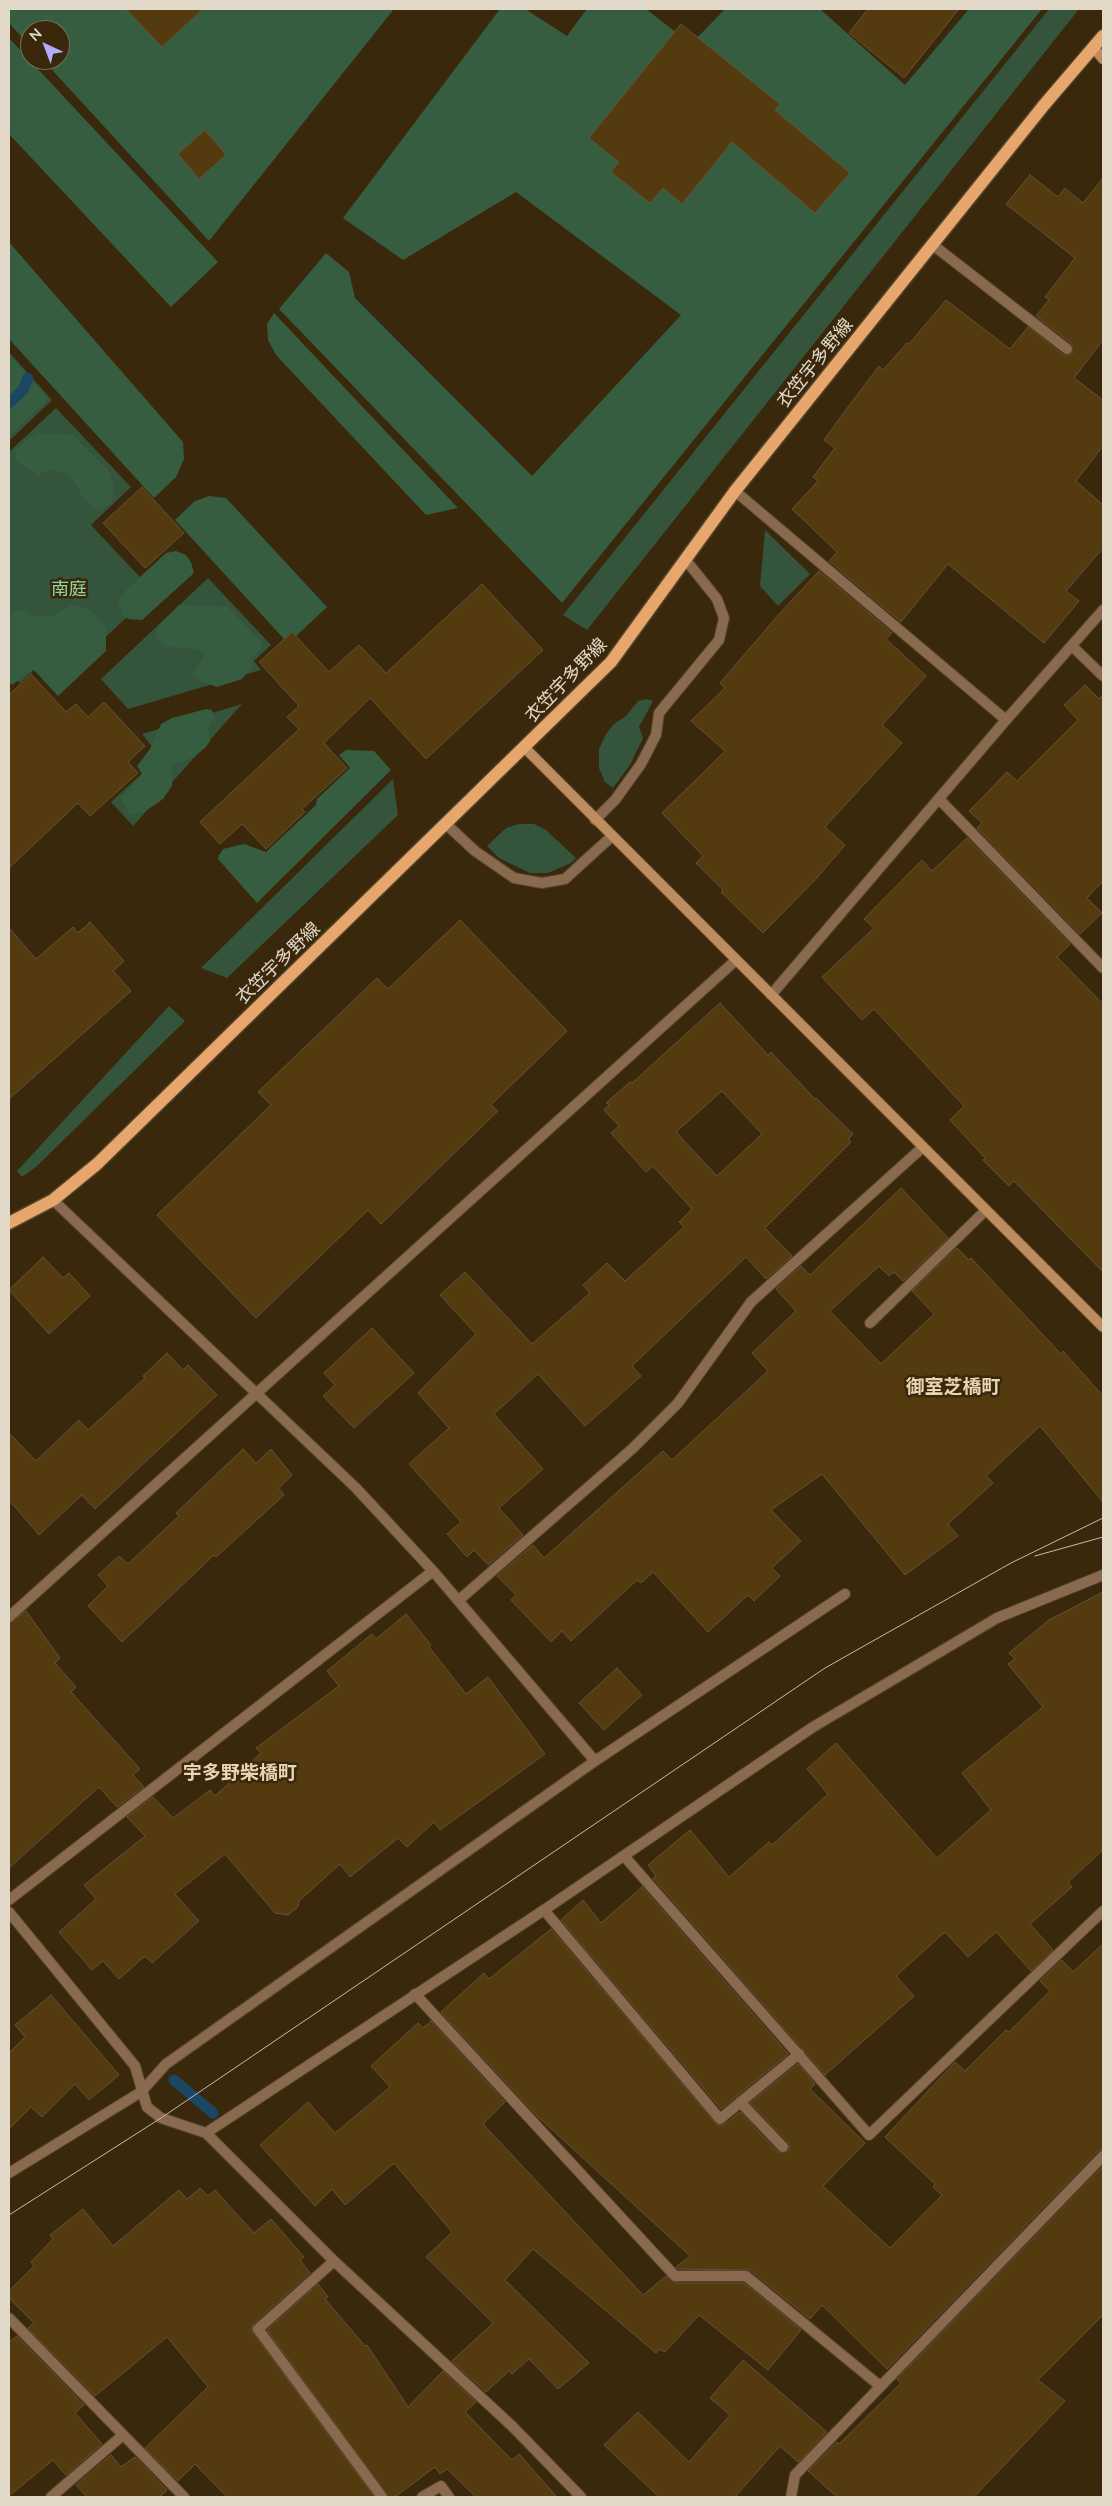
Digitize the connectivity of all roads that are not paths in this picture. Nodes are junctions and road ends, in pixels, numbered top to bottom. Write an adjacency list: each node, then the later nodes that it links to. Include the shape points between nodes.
1 (1103, 36): 2 (main road, 衣笠宇多野線)
2 (1099, 50): 3 (street); 4 (main road, 衣笠宇多野線, via 1044,105)
3 (1103, 59)
4 (933, 245): 5 (street); 6 (main road, 衣笠宇多野線)
5 (1067, 349)
6 (735, 491): 7 (main road, 衣笠宇多野線); 11 (street)
7 (685, 559): 12 (main road, 衣笠宇多野線, via 611,662); 14 (street, via 718,599 724,618 719,640 660,713 656,735 640,764 615,800)
8 (1103, 610): 9 (street)
9 (1072, 646): 10 (street); 11 (street)
10 (1103, 676)
11 (1006, 720): 13 (street)
12 (525, 748): 14 (street); 15 (main road, 衣笠宇多野線)
13 (940, 799): 18 (street); 19 (street)
14 (595, 820): 16 (street)
15 (446, 824): 16 (street, via 475,851 514,878 542,883 565,879); 21 (main road, 衣笠宇多野線, via 97,1164)
16 (612, 836): 17 (street)
17 (736, 960): 19 (street); 26 (street)
18 (1103, 968)
19 (771, 995): 20 (street)
20 (923, 1146): 22 (street); 30 (street, via 751,1302 678,1403 632,1449)
21 (53, 1200): 23 (main road, 衣笠宇多野線); 26 (street)
22 (986, 1210): 24 (street); 25 (street)
23 (9, 1223)
24 (870, 1323)
25 (1103, 1327)
26 (257, 1393): 27 (street, via 356,1488); 31 (street)
27 (432, 1571): 30 (street); 34 (street)
28 (1103, 1575): 33 (street, via 996,1618 813,1727)
29 (845, 1594): 32 (street)
30 (459, 1600): 32 (street)
31 (9, 1617)
32 (594, 1761): 40 (street, via 166,2064)
33 (624, 1856): 35 (street); 39 (street)
34 (9, 1900)
35 (544, 1910): 38 (street); 41 (street, via 720,2118)
36 (1103, 1911): 39 (street, via 869,2135)
37 (9, 1912): 40 (street, via 136,2066)
38 (415, 1994): 42 (street); 48 (street, via 675,2276 746,2276)
39 (799, 2054): 41 (street)
40 (141, 2092): 42 (street, via 147,2107 161,2118); 45 (street)
41 (740, 2102): 43 (street)
42 (206, 2133): 46 (street)
43 (783, 2147)
44 (1103, 2156): 48 (street)
45 (9, 2173)
46 (334, 2260): 52 (street, via 258,2329); 55 (street, via 513,2427)
47 (9, 2318): 49 (street)
48 (880, 2386): 56 (street, via 795,2474)
49 (123, 2435): 50 (street); 51 (street)
50 (51, 2497)
51 (184, 2497)
52 (382, 2497)
53 (422, 2497): 54 (street, via 441,2486)
54 (449, 2497)
55 (581, 2497)
56 (791, 2497)

